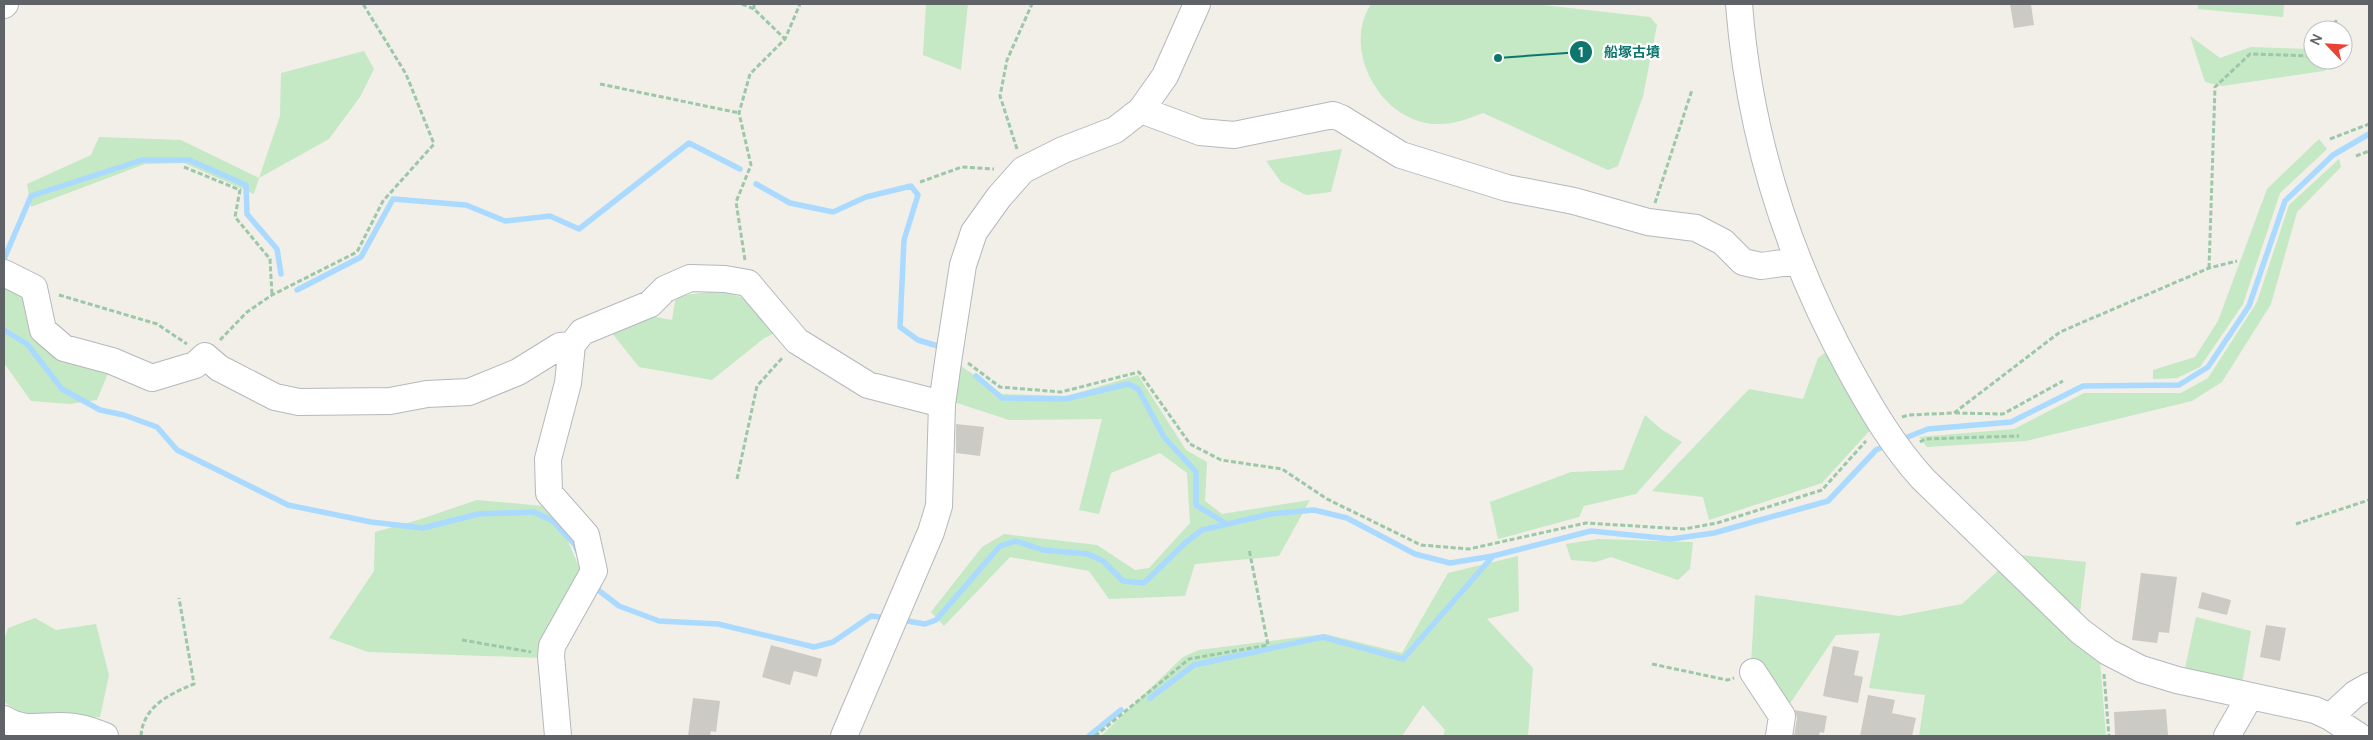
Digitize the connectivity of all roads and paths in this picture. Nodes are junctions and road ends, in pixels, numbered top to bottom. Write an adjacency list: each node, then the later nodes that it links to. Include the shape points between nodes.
1 (363, 4): 29 (path, via 406,74 434,144 383,201 356,252)
2 (742, 4): 8 (path)
3 (754, 4): 8 (path)
4 (800, 4): 9 (path)
5 (1032, 4): 20 (path, via 1007,60 1000,96)
6 (1197, 4): 13 (street, via 1165,76)
7 (1739, 4): 23 (street, via 1765,158)
8 (754, 9): 9 (path)
9 (785, 39): 14 (path, via 750,74)
10 (2303, 56): 25 (path, via 2250,54 2215,86)
11 (600, 84): 14 (path)
12 (1692, 90): 22 (path)
13 (1141, 110): 20 (street, via 1115,130); 22 (street, via 1200,132 1234,135 1333,115 1401,155 1507,188 1574,201)
14 (739, 113): 27 (path, via 751,165 736,202)
15 (2369, 124): 16 (path)
16 (2330, 139)
17 (2369, 151): 18 (path)
18 (2356, 156)
19 (184, 167): 29 (path, via 240,190 236,217 270,259)
20 (1023, 170): 21 (path, via 962,167); 32 (street, via 974,232 963,265)
21 (920, 182)
22 (1648, 222): 23 (street, via 1696,228 1723,242 1743,262 1761,266)
23 (1797, 261): 37 (street, via 1817,307)
24 (2237, 261): 25 (path)
25 (2209, 268): 36 (path, via 2060,332)
26 (4, 273): 28 (street)
27 (748, 283): 30 (street); 31 (street, via 690,278 665,289 650,304 582,332)
28 (34, 288): 33 (path, via 157,324); 33 (street, via 43,330 64,348 112,361 152,378 195,365)
29 (272, 295): 33 (path, via 247,312)
30 (797, 341): 35 (street, via 868,385); 40 (path, via 757,386)
31 (572, 344): 33 (street, via 560,346 518,372 469,392 428,394 390,401 299,402 275,396 219,368); 47 (street, via 568,383 548,459 549,493 586,535 590,580 552,646)
32 (949, 355): 35 (street); 37 (path, via 971,364 1000,387 1044,391 1061,392 1139,372 1190,444 1221,460 1282,469 1327,499 1421,545 1469,549 1586,523 1684,529 1717,523 1822,490)
33 (205, 356)
34 (2063, 381): 36 (path, via 2003,414)
35 (942, 404): 57 (street, via 939,506 931,532)
36 (1954, 413): 37 (path, via 1908,415)
37 (1881, 425): 39 (street)
38 (2019, 436): 39 (path, via 1925,439)
39 (1900, 454): 46 (street, via 2080,631)
40 (737, 479)
41 (2369, 500): 42 (path)
42 (2296, 524)
43 (1250, 549): 58 (path, via 1268,645 1189,659)
44 (179, 598): 55 (path, via 194,684 166,695 150,713)
45 (462, 640): 47 (path)
46 (2108, 652): 51 (street, via 2141,669 2176,680); 60 (path, via 2103,664)
47 (551, 656): 56 (street)
48 (1652, 664): 49 (path, via 1727,680)
49 (1753, 672): 59 (street, via 1782,716)
50 (2369, 686): 52 (street)
51 (2250, 696): 52 (street); 61 (street)
52 (2330, 716): 62 (street)
53 (4, 719): 54 (street, via 27,728 65,726)
54 (105, 736)
55 (141, 736)
56 (558, 736)
57 (844, 736)
58 (1095, 736)
59 (1778, 736)
60 (2109, 736)
61 (2227, 736)
62 (2359, 736)

